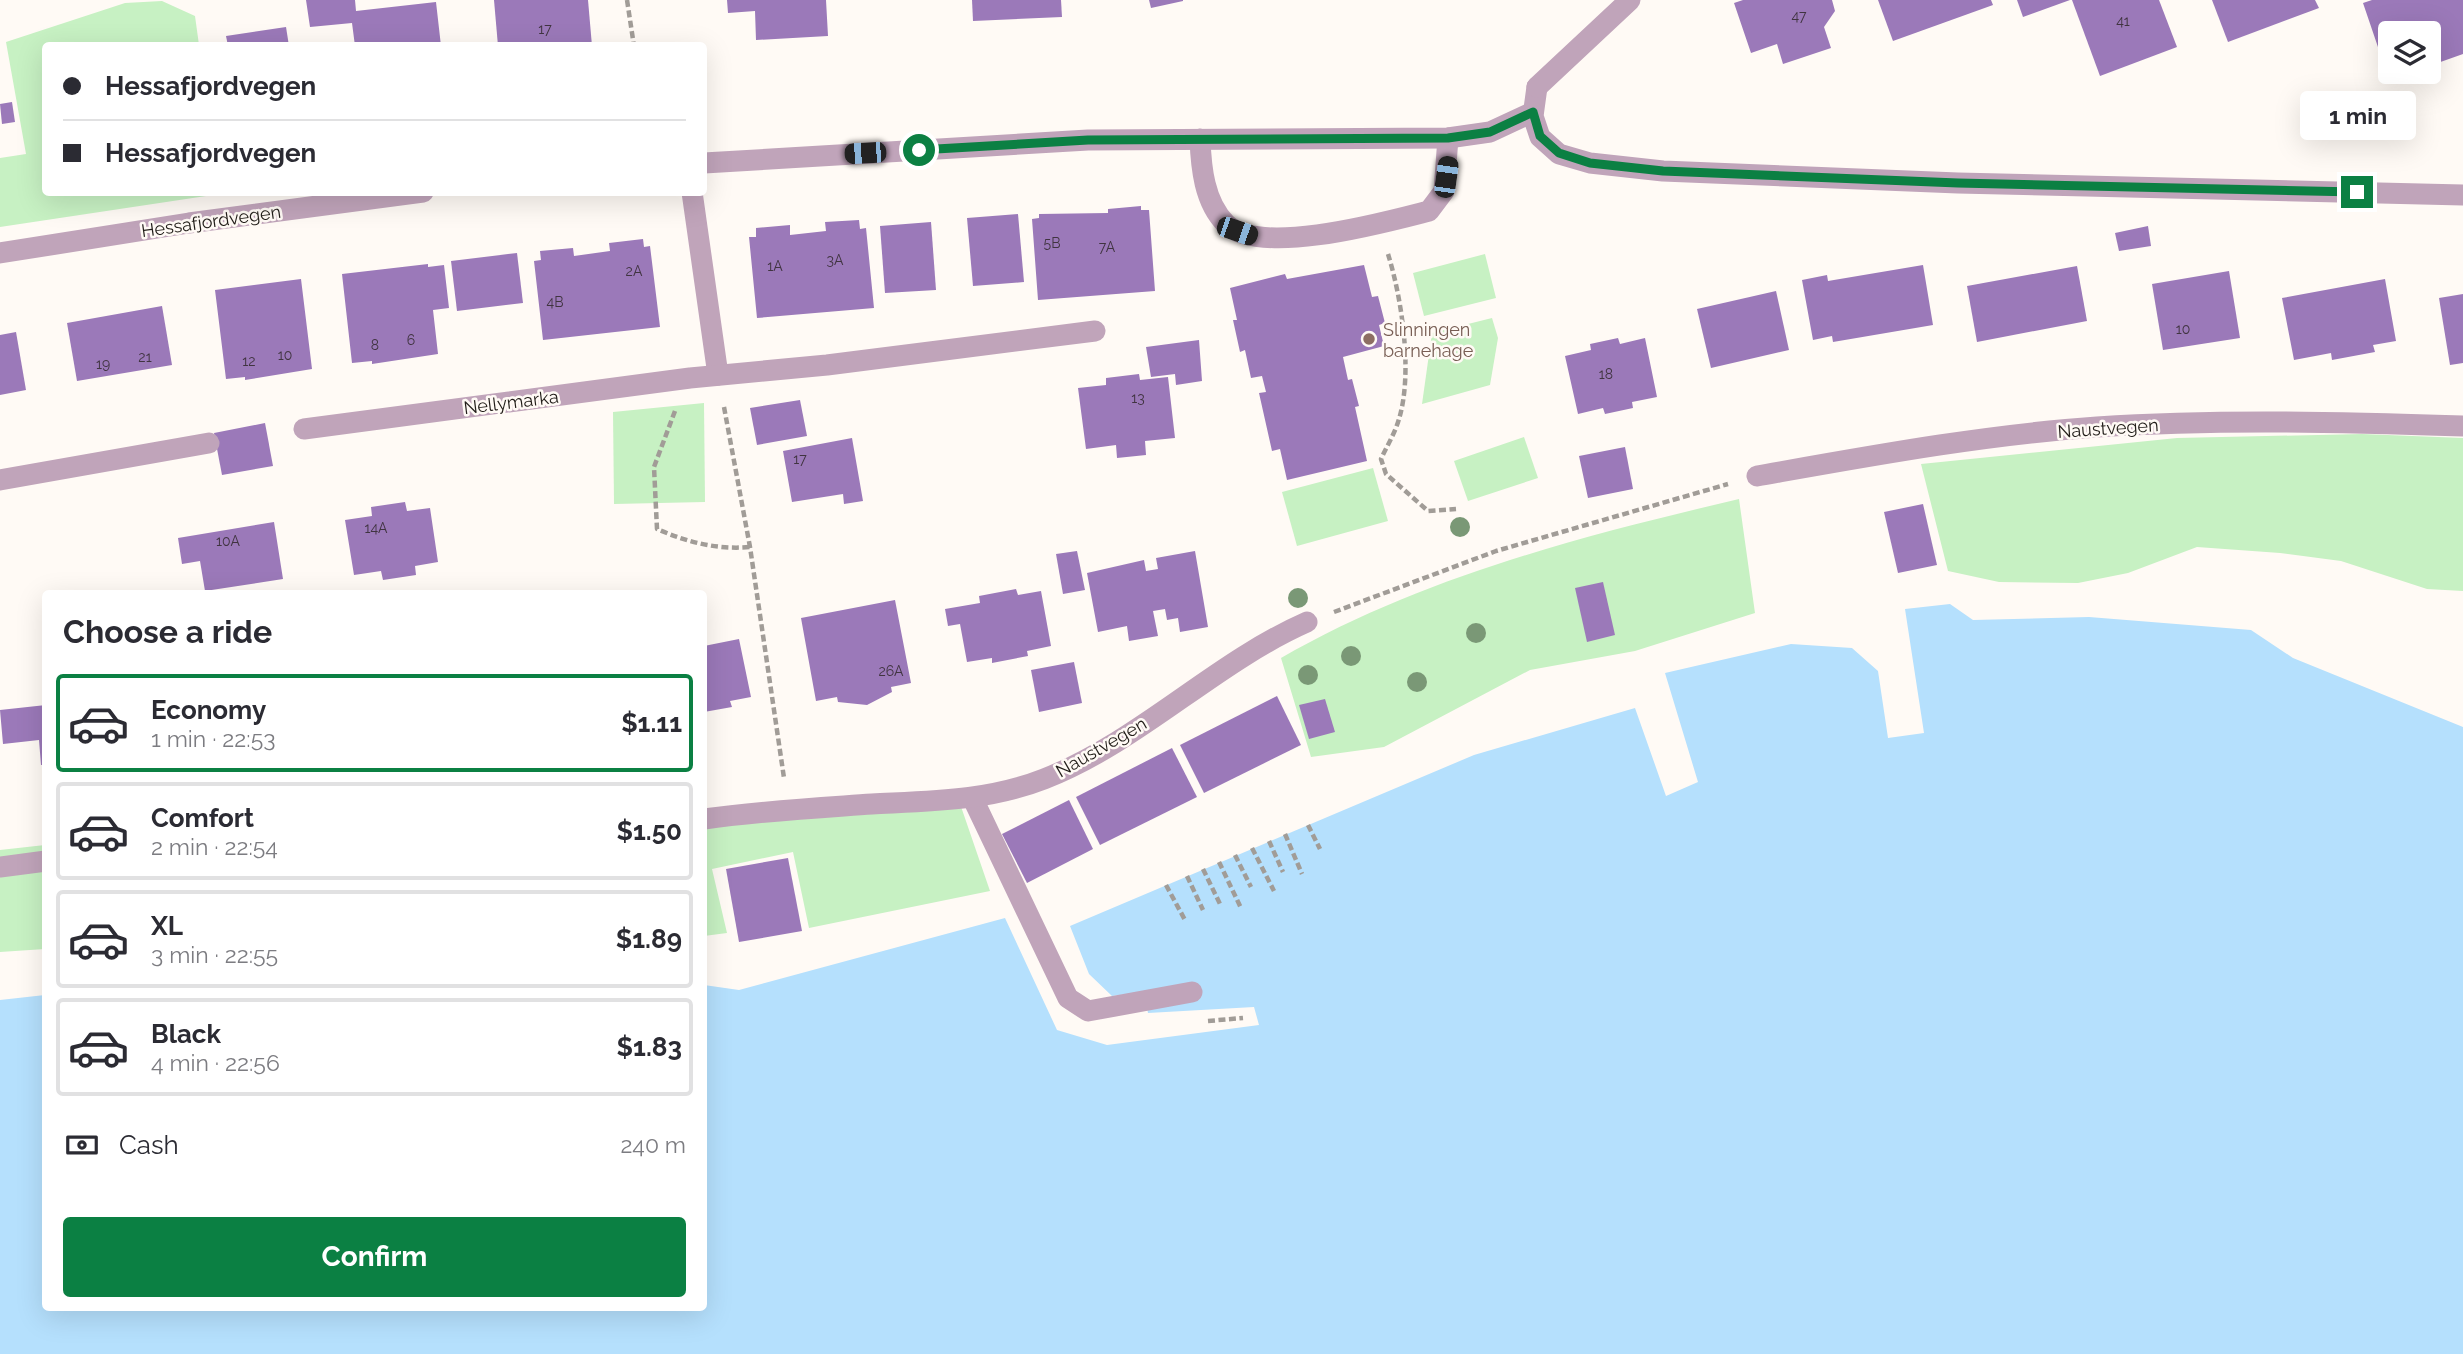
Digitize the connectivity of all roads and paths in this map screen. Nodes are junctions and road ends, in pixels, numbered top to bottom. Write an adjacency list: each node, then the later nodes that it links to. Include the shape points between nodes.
1 (627, 0): 3 (path)
2 (1630, 0): 4 (street, via 1537,87)
3 (633, 42)
4 (1533, 112): 5 (street, via 1490,132); 8 (street, via 1540,136 1559,153 1590,163 1663,171)
5 (1448, 138): 6 (street); 11 (street, via 1444,191 1438,203 1429,211)
6 (1200, 139): 7 (street, via 1026,143); 11 (street, via 1211,200 1237,231 1269,239)
7 (707, 163)
8 (2463, 195)
9 (393, 196): 12 (street, Hessafjordvegen)
10 (693, 196): 14 (street)
11 (1379, 223): 21 (path, via 1396,278 1406,361 1399,419 1381,459 1386,474 1427,510)
12 (0, 253)
13 (1095, 331): 14 (street, Nellymarka)
14 (718, 375): 15 (street, Nellymarka); 22 (path)
15 (690, 378): 17 (street, Nellymarka); 22 (path, via 654,467 657,529 681,540 726,549)
16 (2463, 426): 19 (street, Naustvegen, via 2176,423 2094,428 1949,442)
17 (304, 429)
18 (209, 443): 20 (street)
19 (1757, 477): 23 (path, via 1496,551)
20 (0, 480)
21 (1456, 509)
22 (750, 547): 25 (path)
23 (1307, 622): 24 (street, Naustvegen, via 1073,767 1008,792)
24 (973, 799): 25 (street, Naustvegen); 47 (street, via 1068,998 1088,1011)
25 (789, 809): 26 (street, Naustvegen)
26 (707, 818)
27 (1308, 825): 31 (path)
28 (1285, 834): 38 (path)
29 (1269, 841): 37 (path)
30 (1252, 848): 42 (path)
31 (1320, 849)
32 (1235, 855): 41 (path)
33 (42, 862): 35 (street)
34 (1219, 862): 44 (path)
35 (0, 867)
36 (1203, 869): 43 (path)
37 (1283, 872)
38 (1302, 874)
39 (1187, 876): 45 (path)
40 (1166, 885): 46 (path)
41 (1251, 887)
42 (1274, 891)
43 (1220, 904)
44 (1241, 908)
45 (1203, 910)
46 (1185, 920)
47 (1192, 992)

